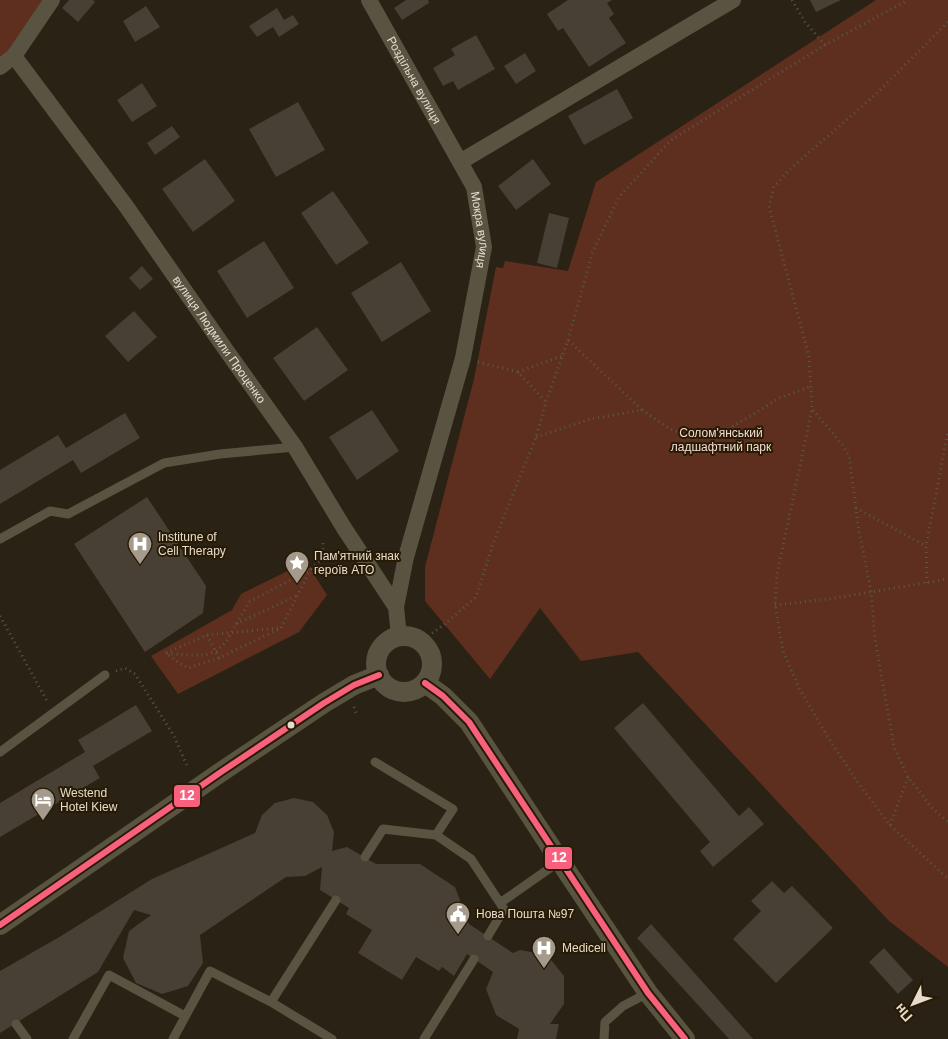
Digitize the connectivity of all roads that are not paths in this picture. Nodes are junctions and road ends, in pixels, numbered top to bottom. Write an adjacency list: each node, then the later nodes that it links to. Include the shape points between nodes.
1 (52, 0): 4 (street)
2 (368, 0): 6 (street, Роздільна вулиця)
3 (733, 0): 6 (street)
4 (14, 56): 5 (street); 7 (street, вулиця Людмили Проценко, via 126,206)
5 (0, 67)
6 (460, 162): 9 (street, Мокра вулиця, via 474,187 484,247 463,358 406,557)
7 (295, 447): 8 (lane, via 164,462 68,514 50,511); 9 (street, вулиця Людмили Проценко)
8 (0, 539)
9 (396, 607): 10 (street, вулиця Людмили Проценко)
10 (398, 636): 12 (street, via 378,652); 13 (street, via 416,638 428,650 432,667)
11 (105, 675): 14 (lane)
12 (378, 675): 13 (street, via 385,685 401,692 410,692); 21 (street, via 324,703)
13 (425, 683): 18 (street, via 469,722)
14 (0, 752)
15 (375, 762): 16 (lane, via 453,809)
16 (436, 835): 17 (lane, via 383,829); 20 (lane, via 471,859)
17 (365, 858)
18 (560, 861): 20 (lane); 24 (street)
19 (336, 900): 25 (lane)
20 (500, 902): 22 (lane, via 504,910)
21 (0, 926)
22 (488, 936)
23 (474, 959): 32 (lane)
24 (648, 993): 33 (lane, via 623,1006 605,1022); 34 (street)
25 (271, 1002): 26 (lane, via 210,970); 31 (lane)
26 (185, 1016): 29 (lane, via 109,975); 30 (lane)
27 (16, 1024): 28 (lane)
28 (27, 1039)
29 (73, 1039)
30 (173, 1039)
31 (332, 1039)
32 (424, 1039)
33 (604, 1039)
34 (685, 1039)

